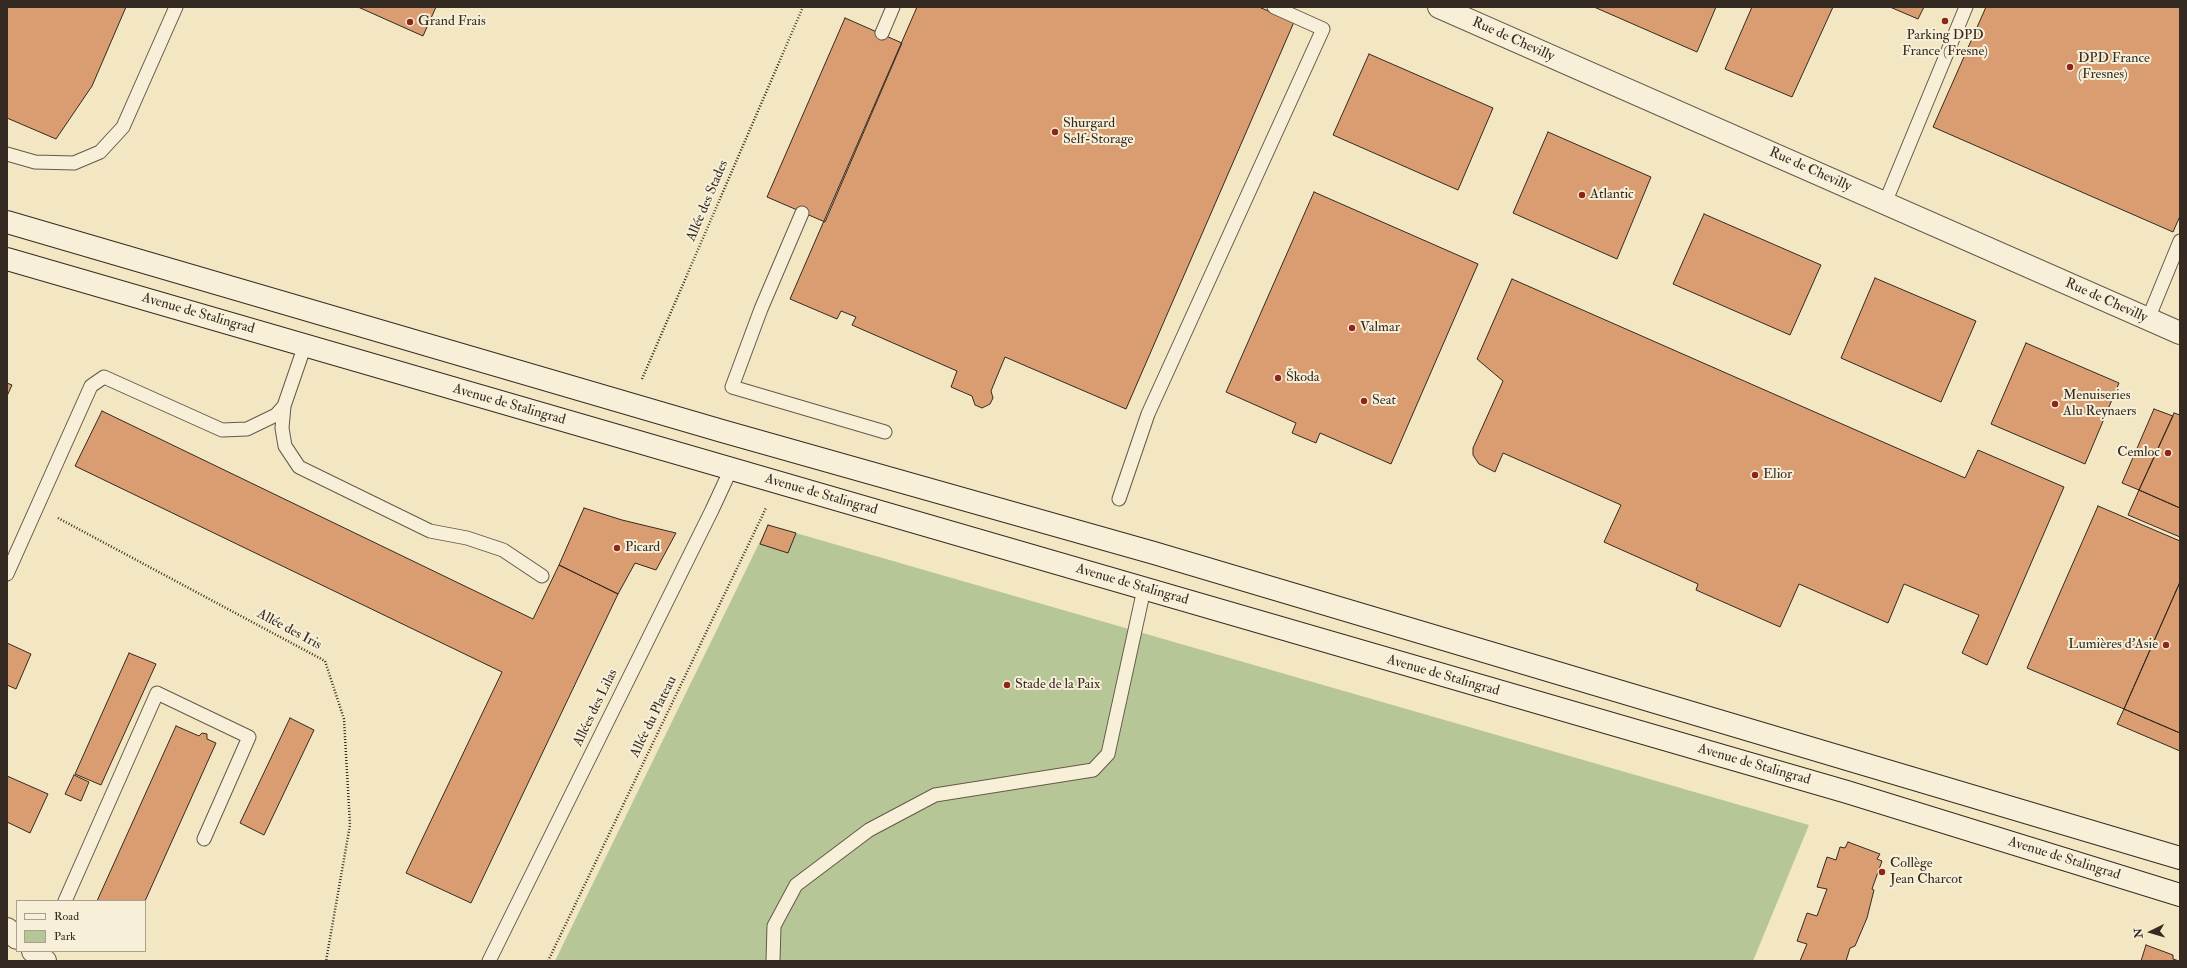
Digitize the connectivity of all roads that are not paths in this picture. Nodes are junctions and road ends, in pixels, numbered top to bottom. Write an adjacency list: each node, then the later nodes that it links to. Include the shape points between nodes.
1 (176, 7): 7 (lane, via 123,127 100,152 74,163 35,162)
2 (893, 7): 6 (lane)
3 (1274, 7): 19 (lane, via 1323,29 1148,414)
4 (1439, 7): 8 (main road, Rue de Chevilly)
5 (1966, 7): 8 (lane)
6 (882, 33)
7 (7, 154)
8 (1885, 203): 13 (main road, Rue de Chevilly)
9 (802, 212): 17 (lane, via 761,309 732,387)
10 (7, 222): 24 (main road, via 1472,646)
11 (2180, 241): 13 (lane)
12 (7, 259): 15 (main road, Avenue de Stalingrad)
13 (2148, 319): 14 (main road, Rue de Chevilly)
14 (2180, 333)
15 (304, 345): 16 (lane); 18 (main road, Avenue de Stalingrad)
16 (284, 406): 20 (lane, via 276,415 246,429 222,430 104,377 91,386); 21 (lane, via 284,446 299,467 430,532 468,538 503,550)
17 (885, 432)
18 (731, 469): 22 (main road, Avenue de Stalingrad); 29 (lane, Allées des Lilas)
19 (1119, 499)
20 (7, 574)
21 (542, 576)
22 (1144, 589): 25 (main road, Avenue de Stalingrad, via 1848,792); 30 (lane, via 1108,754 1093,770 935,795 869,830 796,884 774,926)
23 (204, 839): 26 (lane, via 250,737 157,693)
24 (2180, 858)
25 (2180, 895)
26 (65, 900)
27 (7, 929): 28 (main road)
28 (16, 937)
29 (489, 961)
30 (773, 961)

